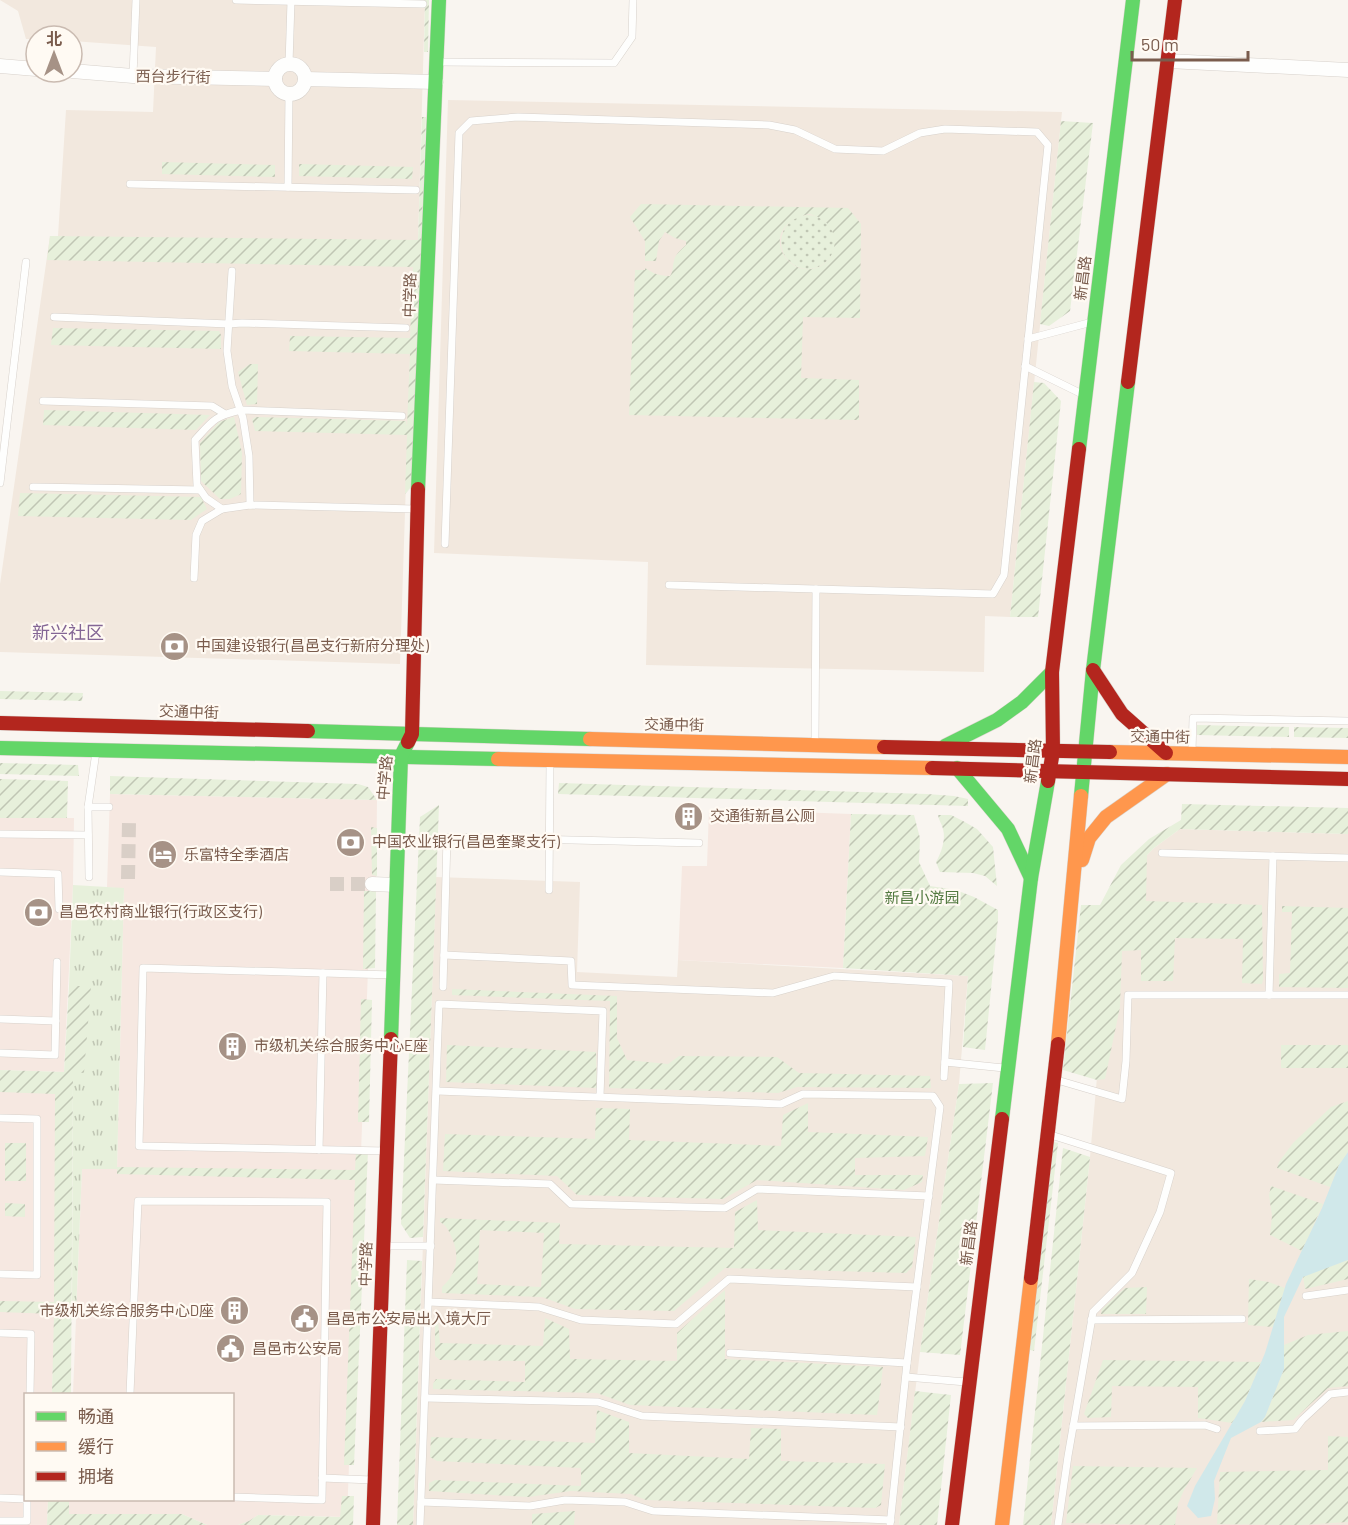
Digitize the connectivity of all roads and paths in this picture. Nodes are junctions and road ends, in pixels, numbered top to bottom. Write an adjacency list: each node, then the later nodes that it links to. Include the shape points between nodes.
1 (136, 0): 16 (lane)
2 (236, 0): 7 (lane)
3 (439, 0): 10 (main road, 中学路)
4 (633, 0): 10 (lane, via 632,37 614,63)
5 (1133, 0): 27 (main road, 新昌路)
6 (1174, 0): 9 (main road)
7 (291, 1): 8 (lane); 11 (lane)
8 (423, 4)
9 (1168, 61): 14 (street); 49 (main road)
10 (437, 62): 19 (main road, 中学路)
11 (289, 64): 17 (street, via 280,67); 18 (street, via 299,67)
12 (0, 66): 13 (street)
13 (24, 68)
14 (1348, 70)
15 (84, 72): 16 (street, 西台步行街)
16 (133, 76): 17 (street, 西台步行街)
17 (275, 79): 20 (street, via 278,89)
18 (305, 79): 19 (street); 20 (street, via 301,90)
19 (436, 82): 44 (main road, 中学路)
20 (289, 94): 22 (lane)
21 (130, 184): 22 (lane)
22 (288, 187): 23 (lane)
23 (416, 190)
24 (26, 262): 34 (lane)
25 (232, 271): 28 (lane)
26 (54, 317): 28 (lane)
27 (1094, 322): 30 (lane); 32 (main road, 新昌路)
28 (229, 324): 29 (lane); 36 (lane, via 232,386)
29 (406, 328)
30 (1028, 339): 31 (lane); 45 (lane, via 1048,146 1037,132 945,129 920,133 883,151 835,149 795,130 769,125 518,117 471,121 459,133)
31 (1025, 366): 32 (lane); 48 (lane, via 1004,575 993,594)
32 (1085, 395): 50 (main road, 新昌路)
33 (0, 398): 34 (lane)
34 (9, 399): 39 (lane)
35 (43, 400): 37 (lane, via 212,406)
36 (241, 410): 37 (lane); 38 (lane); 42 (lane, via 249,456)
37 (225, 414): 41 (lane, via 195,440)
38 (402, 416)
39 (0, 483)
40 (33, 487): 41 (lane)
41 (200, 490): 43 (lane)
42 (250, 506): 43 (lane); 44 (lane)
43 (222, 509): 46 (lane, via 202,520 196,535)
44 (417, 509): 53 (main road, 中学路)
45 (445, 543)
46 (194, 579)
47 (669, 585): 48 (lane)
48 (816, 589): 54 (lane)
49 (1093, 670): 59 (main road); 60 (main road, via 1122,714)
50 (1052, 672): 56 (main road, via 997,720); 58 (main road, 新昌路)
51 (1348, 721): 61 (lane, via 1193,718)
52 (0, 723): 53 (main road, 交通中街)
53 (412, 734): 54 (main road, 交通中街); 62 (main road, 中学路)
54 (814, 745): 56 (main road, 交通中街)
55 (0, 748): 57 (main road)
56 (942, 748): 58 (main road, 交通中街)
57 (96, 750): 62 (main road); 70 (lane)
58 (1053, 751): 59 (main road, 交通中街); 66 (main road, 新昌路)
59 (1087, 752): 60 (main road, 交通中街); 67 (main road)
60 (1166, 753): 61 (main road, 交通中街)
61 (1192, 754): 63 (main road, 交通中街)
62 (401, 756): 64 (main road); 83 (main road, 中学路)
63 (1348, 757)
64 (550, 759): 65 (main road); 74 (lane)
65 (957, 768): 66 (main road); 81 (main road, via 1008,830)
66 (1050, 770): 67 (main road); 81 (main road, 新昌路)
67 (1084, 771): 68 (main road); 84 (main road)
68 (1167, 774): 69 (main road); 84 (main road, via 1106,817 1089,838)
69 (1348, 779)
70 (88, 807): 71 (lane); 73 (lane)
71 (109, 807)
72 (0, 834): 73 (lane)
73 (88, 835): 80 (lane)
74 (550, 840): 75 (lane); 85 (lane); 87 (lane, via 447,837)
75 (699, 843)
76 (1162, 853): 77 (lane)
77 (1273, 856): 78 (lane); 92 (lane)
78 (1348, 858)
79 (0, 872): 86 (lane, via 58,874)
80 (89, 877)
81 (1031, 878): 98 (main road, 新昌路)
82 (372, 884): 83 (street)
83 (396, 885): 90 (main road, 中学路)
84 (1073, 886): 100 (main road)
85 (549, 890)
86 (59, 909)
87 (444, 955): 91 (lane); 97 (lane, via 571,961 572,985 773,993 834,976 948,983)
88 (57, 962): 95 (lane)
89 (323, 973): 90 (lane); 105 (lane); 105 (lane, via 143,968 138,1122 139,1146)
90 (393, 975): 106 (main road, 中学路)
91 (443, 987)
92 (1269, 995): 93 (lane); 100 (lane, via 1128,995 1122,1098)
93 (1348, 995)
94 (0, 1019): 95 (lane)
95 (56, 1021): 96 (lane, via 55,1055)
96 (0, 1053)
97 (945, 1062): 98 (lane); 99 (lane)
98 (1007, 1068): 122 (main road, 新昌路)
99 (944, 1077)
100 (1055, 1079): 104 (main road)
101 (436, 1091): 102 (lane); 102 (lane, via 440,1004 603,1011); 107 (lane)
102 (600, 1096): 108 (lane, via 781,1104 803,1094 933,1096 940,1107)
103 (0, 1118): 111 (lane, via 37,1119 37,1275)
104 (1048, 1134): 117 (lane, via 1171,1173 1160,1212 1132,1273 1093,1312); 143 (main road)
105 (319, 1150): 106 (lane)
106 (387, 1151): 109 (main road, 中学路)
107 (433, 1180): 108 (lane, via 550,1184 571,1204 725,1208 757,1189); 110 (lane)
108 (929, 1196): 112 (lane)
109 (384, 1246): 110 (lane); 132 (main road, 中学路)
110 (431, 1246): 115 (lane)
111 (0, 1274)
112 (917, 1287): 115 (lane, via 729,1278 676,1324 581,1320 539,1307); 120 (lane)
113 (1348, 1290): 114 (lane)
114 (1306, 1296)
115 (429, 1302): 126 (lane)
116 (1242, 1319): 117 (lane)
117 (1091, 1320): 127 (lane)
118 (0, 1333): 124 (lane, via 31,1334)
119 (730, 1353): 120 (lane)
120 (908, 1363): 121 (lane)
121 (906, 1377): 122 (lane); 128 (lane)
122 (968, 1382): 142 (main road, 新昌路)
123 (1348, 1392): 130 (lane, via 1330,1394 1295,1429)
124 (30, 1393)
125 (130, 1393): 131 (lane, via 138,1201 327,1202)
126 (425, 1398): 128 (lane, via 598,1402 642,1416); 137 (lane)
127 (1073, 1426): 129 (lane, via 1205,1425); 144 (lane)
128 (901, 1427): 139 (lane)
129 (1217, 1429)
130 (1260, 1431)
131 (322, 1478): 132 (lane); 133 (lane, via 322,1500)
132 (375, 1480): 140 (main road, 中学路)
133 (234, 1497)
134 (0, 1498): 135 (lane)
135 (24, 1499)
136 (26, 1501): 138 (lane, via 27,1521)
137 (421, 1502): 139 (lane, via 530,1506 565,1500 624,1502 653,1511); 141 (lane)
138 (0, 1521)
139 (891, 1522)
140 (373, 1525)
141 (420, 1525)
142 (952, 1525)
143 (1002, 1525)
144 (1058, 1525)

